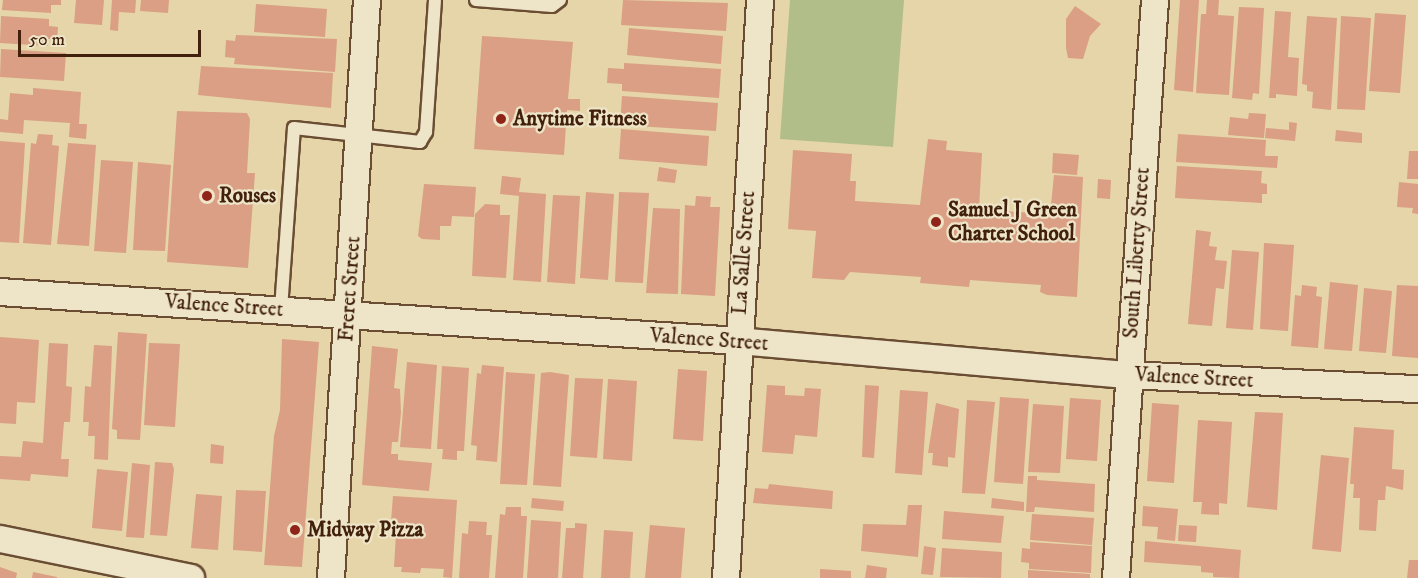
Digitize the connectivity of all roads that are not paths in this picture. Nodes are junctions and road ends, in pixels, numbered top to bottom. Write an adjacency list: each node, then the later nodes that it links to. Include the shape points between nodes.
1 (367, 0): 7 (street, Freret Street)
2 (435, 0): 7 (lane, via 426,132 420,142)
3 (476, 0): 4 (lane, via 552,6)
4 (560, 0)
5 (760, 0): 11 (street, La Salle Street)
6 (1155, 0): 12 (street, South Liberty Street)
7 (360, 133): 9 (lane, via 294,128); 10 (street, Freret Street)
8 (0, 292): 9 (street, Valence Street)
9 (281, 309): 10 (street, Valence Street)
10 (349, 314): 11 (street, Valence Street); 16 (street, Freret Street)
11 (738, 342): 12 (street, Valence Street); 17 (street, La Salle Street)
12 (1128, 375): 13 (street, Valence Street); 18 (street, South Liberty Street)
13 (1418, 389)
14 (0, 539): 15 (street)
15 (191, 578)
16 (331, 578)
17 (726, 578)
18 (1116, 578)

